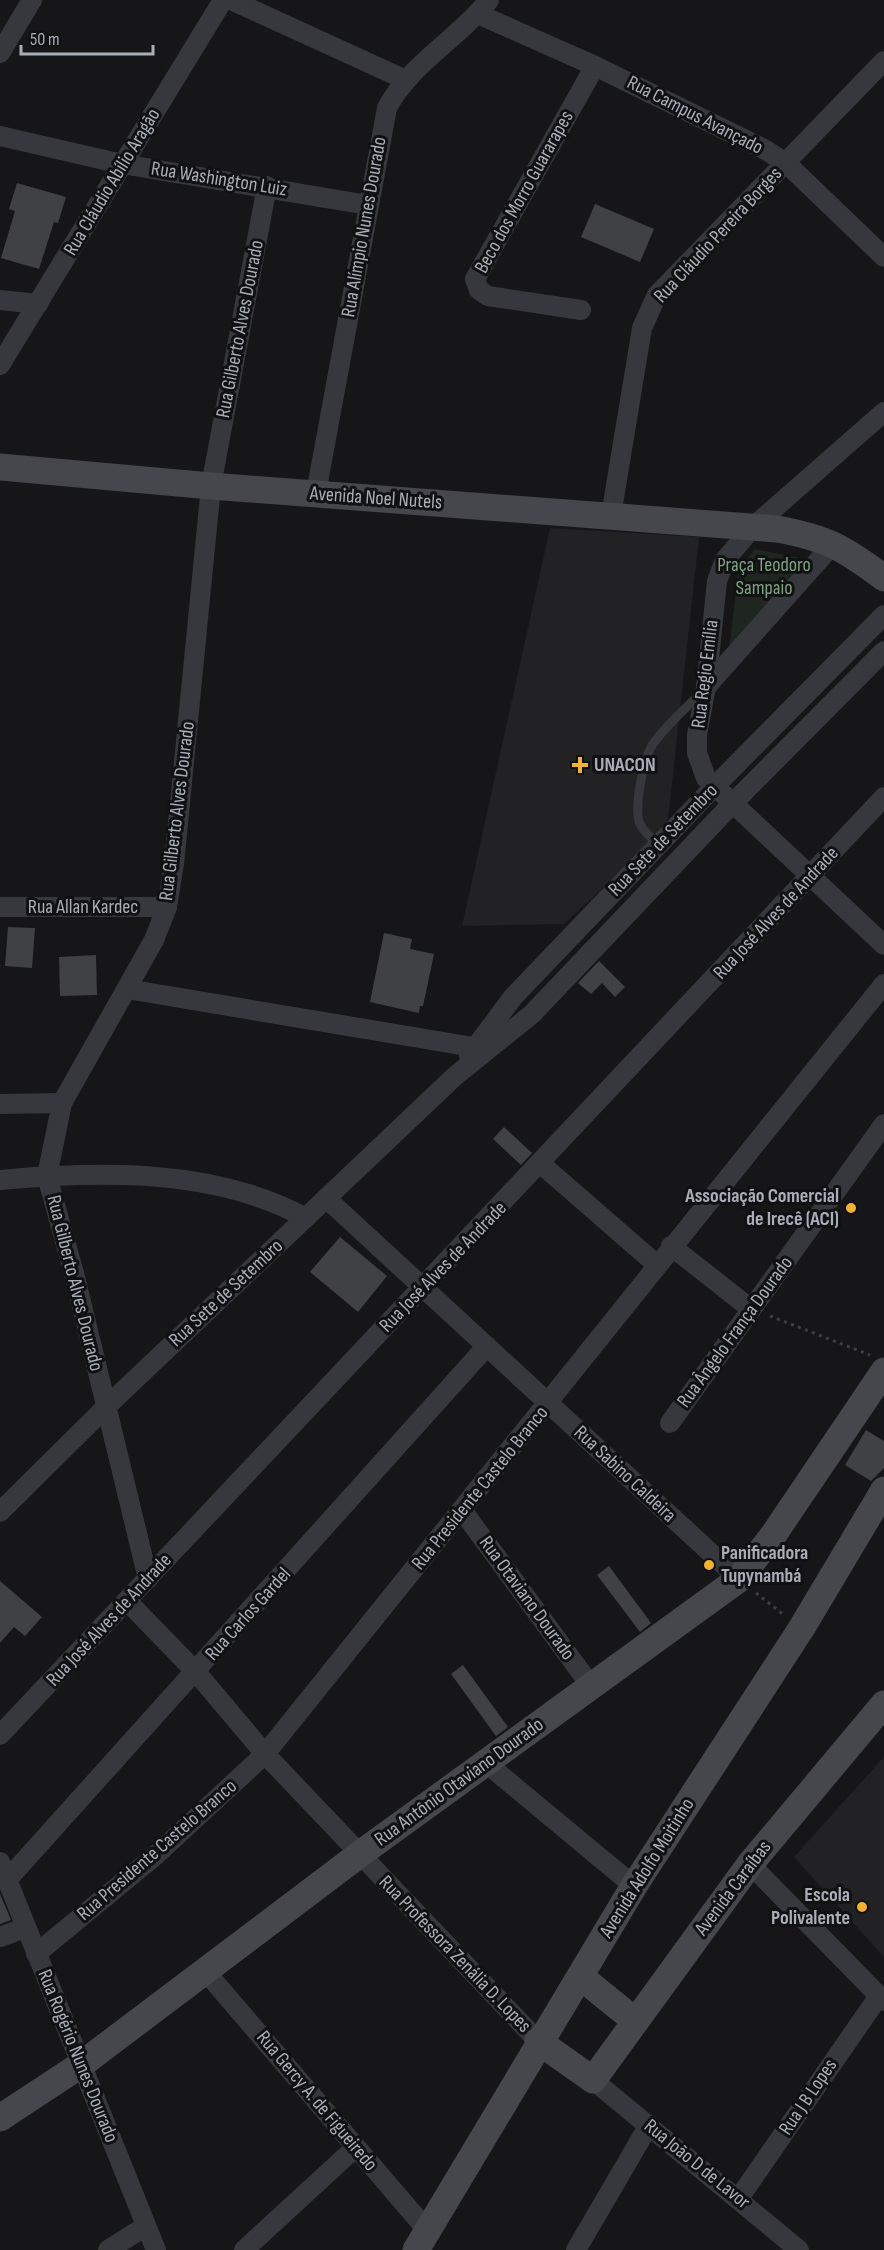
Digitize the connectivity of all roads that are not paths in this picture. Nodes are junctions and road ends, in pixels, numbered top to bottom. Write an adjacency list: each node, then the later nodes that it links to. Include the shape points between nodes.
1 (32, 0): 5 (street)
2 (223, 0): 11 (street, Rua Cláudio Abílio Aragão)
3 (231, 0): 8 (street)
4 (484, 7): 7 (street, Rua Campus Avançado); 8 (street, Rua Alímpio Nunes Dourado)
5 (0, 53)
6 (884, 61): 10 (street, Rua Cláudio Pereira Borges)
7 (595, 66): 10 (street, Rua Campus Avançado, via 717,124); 17 (street, Beco dos Morro Guararapes, via 475,279 479,290 488,296)
8 (406, 80): 13 (street, Rua Alímpio Nunes Dourado, via 387,108)
9 (0, 136): 11 (street, Rua Washington Luiz)
10 (786, 163): 14 (street, Rua Campus Avançado); 23 (street, Rua Cláudio Pereira Borges, via 657,295 646,314)
11 (122, 164): 12 (street, Rua Washington Luiz); 16 (street, Rua Cláudio Abílio Aragão)
12 (267, 186): 13 (street, Rua Washington Luiz); 21 (street, Rua Gilberto Alves Dourado)
13 (369, 205): 22 (street, Rua Alímpio Nunes Dourado)
14 (884, 257)
15 (0, 300): 16 (street)
16 (38, 304): 18 (street, Rua Cláudio Abílio Aragão)
17 (581, 310)
18 (0, 365)
19 (884, 412): 24 (street, Rua Regio Emília)
20 (0, 467): 21 (street, Avenida Noel Nutels)
21 (211, 486): 22 (street, Avenida Noel Nutels); 36 (street, Rua Gilberto Alves Dourado, via 174,864)
22 (316, 493): 23 (street, Avenida Noel Nutels)
23 (610, 516): 24 (street, Avenida Noel Nutels)
24 (753, 527): 25 (street, Avenida Noel Nutels, via 806,534); 29 (street, Rua Regio Emília, via 725,560 717,581)
25 (834, 543): 26 (street, Avenida Noel Nutels); 29 (street)
26 (884, 578)
27 (884, 615): 30 (street, Rua Sete de Setembro)
28 (884, 651): 32 (street, Rua Sete de Setembro)
29 (706, 687): 30 (street, Rua Regio Emília, via 697,753 703,773); 33 (lane, via 660,734 646,758 637,808 640,824)
30 (714, 787): 32 (street, Rua Regio Emília); 33 (street, Rua Sete de Setembro)
31 (884, 797): 34 (street, Rua José Alves de Andrade)
32 (732, 804): 34 (street, Rua Regio Emília); 40 (street, Rua Sete de Setembro, via 532,1014)
33 (659, 844): 40 (street, Rua Sete de Setembro, via 513,997)
34 (810, 876): 37 (street, Rua Regio Emília); 44 (street, Rua José Alves de Andrade)
35 (0, 907): 36 (street, Rua Allan Kardec)
36 (166, 907): 39 (street, Rua Gilberto Alves Dourado, via 154,940)
37 (884, 945)
38 (884, 984): 49 (street, Rua Presidente Castelo Branco)
39 (127, 989): 40 (street); 41 (street, Rua Gilberto Alves Dourado)
40 (482, 1048): 47 (street, Rua Sete de Setembro)
41 (62, 1103): 42 (street); 45 (street, Rua Gilberto Alves Dourado)
42 (0, 1104)
43 (884, 1124): 52 (street, Rua Ângelo França Dourado)
44 (541, 1164): 50 (street); 51 (street, Rua José Alves de Andrade)
45 (47, 1176): 46 (street); 48 (street, via 160,1178 198,1184 249,1193 277,1202); 57 (street, Rua Gilberto Alves Dourado)
46 (0, 1180)
47 (326, 1198): 48 (street, Rua Sete de Setembro); 51 (street, Rua Sabino Caldeira)
48 (306, 1218): 57 (street, Rua Sete de Setembro)
49 (671, 1246): 50 (street, Rua Presidente Castelo Branco); 52 (street)
50 (656, 1264): 56 (street, Rua Presidente Castelo Branco)
51 (424, 1286): 53 (street, Rua Sabino Caldeira); 63 (street, Rua José Alves de Andrade)
52 (751, 1310): 58 (street, Rua Ângelo França Dourado)
53 (488, 1346): 56 (street, Rua Sabino Caldeira); 65 (street, Rua Carlos Gardel)
54 (879, 1364): 55 (street)
55 (875, 1402): 62 (street, Rua Antônio Otaviano Dourado)
56 (548, 1403): 60 (street, Rua Presidente Castelo Branco); 62 (street, Rua Sabino Caldeira)
57 (106, 1407): 61 (street, Rua Sete de Setembro); 63 (street, Rua Gilberto Alves Dourado)
58 (670, 1423)
59 (884, 1490): 74 (street, Avenida Adolfo Moitinho, via 801,1629)
60 (462, 1510): 66 (street, Rua Otaviano Dourado); 69 (street, Rua Presidente Castelo Branco)
61 (0, 1512)
62 (739, 1579): 66 (street, Rua Antônio Otaviano Dourado)
63 (148, 1580): 64 (street, Rua José Alves de Andrade)
64 (128, 1602): 65 (street, Rua Professora Zenália D. Lopes); 68 (street, Rua José Alves de Andrade)
65 (196, 1672): 69 (street, Rua Professora Zenália D. Lopes); 73 (street, Rua Carlos Gardel)
66 (591, 1686): 70 (street, Rua Antônio Otaviano Dourado)
67 (884, 1704): 72 (street, Avenida Caraíbas)
68 (0, 1735)
69 (265, 1754): 71 (street, Rua Professora Zenália D. Lopes); 77 (street, Rua Presidente Castelo Branco, via 164,1848)
70 (486, 1763): 71 (street, Rua Antônio Otaviano Dourado); 74 (street)
71 (360, 1854): 78 (street, Rua Antônio Otaviano Dourado); 82 (street, Rua Professora Zenália D. Lopes)
72 (750, 1864): 80 (street); 81 (street, Avenida Caraíbas)
73 (4, 1871): 75 (street, Rua Rogério Nunes Dourado)
74 (634, 1886): 79 (street, Avenida Adolfo Moitinho)
75 (26, 1928): 76 (street); 77 (street, Rua Rogério Nunes Dourado)
76 (0, 1937)
77 (36, 1954): 83 (street, Rua Rogério Nunes Dourado)
78 (206, 1972): 83 (street, Rua Antônio Otaviano Dourado); 87 (street, Rua Gercy A. de Figueiredo)
79 (581, 1977): 81 (street); 82 (street, Avenida Adolfo Moitinho)
80 (881, 1999): 88 (street, Rua J B Lopes)
81 (634, 2020): 84 (street, Avenida Caraíbas)
82 (538, 2041): 84 (street); 90 (street, Avenida Adolfo Moitinho)
83 (82, 2064): 85 (street, Rua Antônio Otaviano Dourado); 89 (street, Rua Rogério Nunes Dourado)
84 (593, 2080): 86 (street, Rua João D de Lavor)
85 (0, 2118)
86 (649, 2125): 88 (street, Rua João D de Lavor); 94 (street)
87 (356, 2147): 90 (street, Rua Gercy A. de Figueiredo); 93 (street)
88 (739, 2198): 95 (street, Rua João D de Lavor)
89 (146, 2226): 91 (street); 92 (street, Rua Rogério Nunes Dourado)
90 (422, 2240)
91 (108, 2250)
92 (156, 2250)
93 (244, 2250)
94 (576, 2250)
95 (799, 2250)

